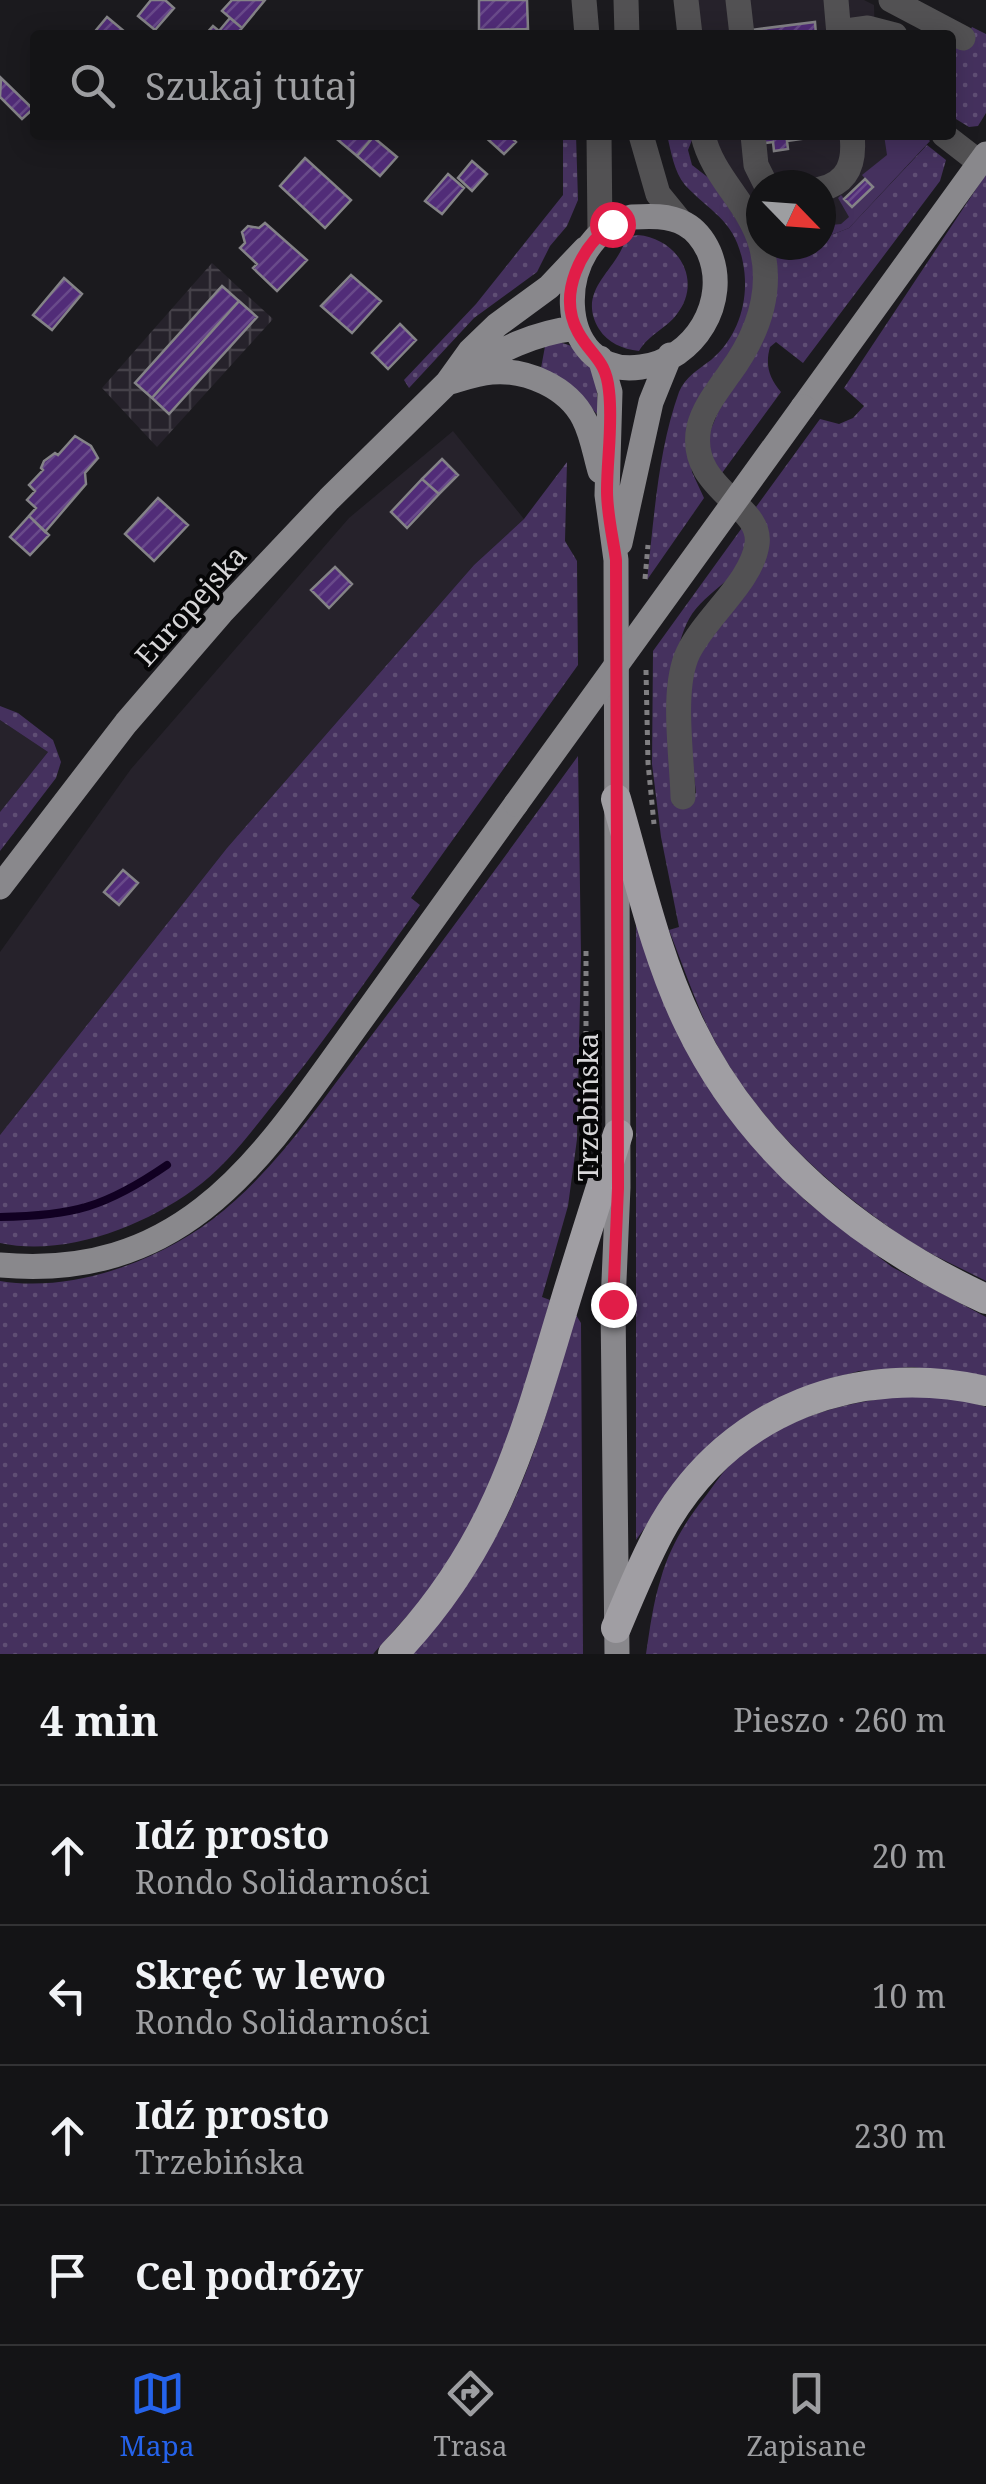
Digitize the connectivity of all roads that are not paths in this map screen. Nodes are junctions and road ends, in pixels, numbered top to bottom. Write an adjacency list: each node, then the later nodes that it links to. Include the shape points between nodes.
1 (584, 0): 7 (street)
2 (626, 0): 8 (street)
3 (686, 0): 9 (street)
4 (738, 0): 10 (street)
5 (836, 0): 11 (street)
6 (891, 0): 12 (street)
7 (587, 30)
8 (627, 30)
9 (689, 30)
10 (741, 30)
11 (839, 30)
12 (949, 30)
13 (956, 34): 14 (street)
14 (964, 38)
15 (599, 140): 26 (street)
16 (642, 140): 25 (street, via 658,194)
17 (703, 140): 24 (street)
18 (753, 140): 22 (street)
19 (852, 140): 23 (street, via 852,164)
20 (952, 140): 21 (street)
21 (983, 158): 38 (main road, bridge, via 274,1139 214,1202 174,1229 104,1256)
22 (758, 170)
23 (836, 183)
24 (746, 220)
25 (680, 222): 26 (main road, via 632,217); 29 (main road, via 706,244 717,284 703,326)
26 (593, 241): 28 (main road, via 571,296); 31 (main road, Europejska, via 490,332)
27 (763, 260): 34 (street, via 758,322 702,417 698,446 705,472 750,521 758,544 681,670)
28 (576, 328): 30 (main road); 31 (main road, Europejska, via 513,344)
29 (670, 355): 30 (main road, via 639,368); 33 (main road, Trzebińska, via 651,402)
30 (600, 358): 32 (main road, Trzebińska, via 610,392)
31 (446, 382): 32 (main road, via 508,372 559,390 584,419); 36 (main road, Europejska, via 221,613)
32 (607, 495): 33 (main road, Trzebińska)
33 (616, 560): 35 (main road, Trzebińska)
34 (683, 797)
35 (616, 799): 37 (main road, Trzebińska); 39 (highway, via 688,1024 740,1108 791,1168 842,1212 900,1254)
36 (0, 887)
37 (618, 1134): 41 (main road, Trzebińska); 42 (highway, via 522,1443 496,1506 453,1582)
38 (0, 1264)
39 (986, 1299)
40 (986, 1390): 41 (highway, via 932,1381 875,1384 817,1397 769,1418 680,1500 654,1543)
41 (616, 1641)
42 (393, 1654)

